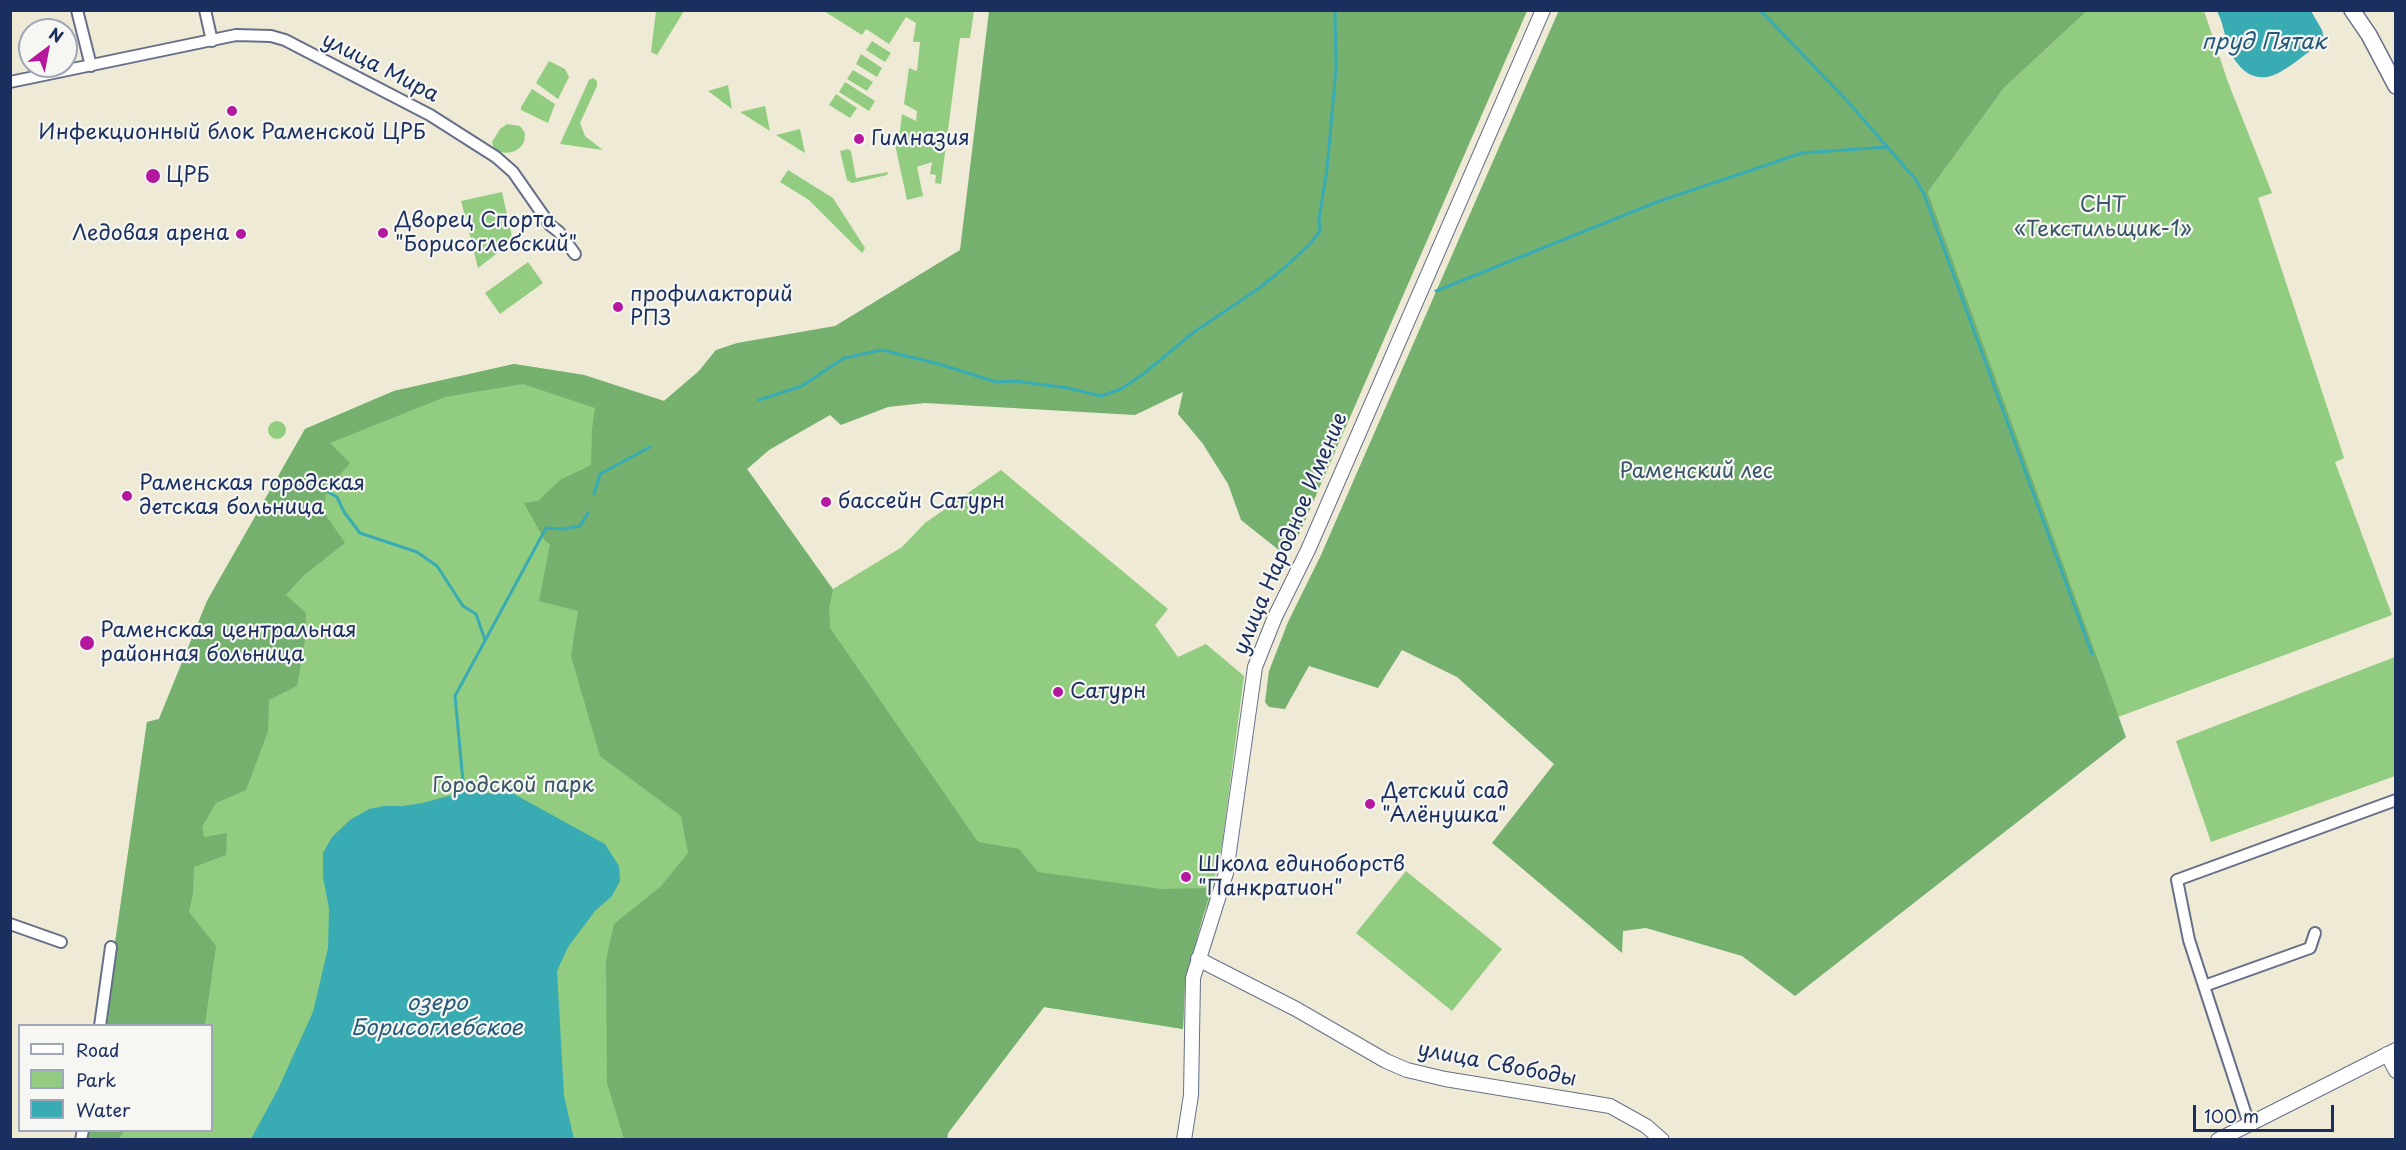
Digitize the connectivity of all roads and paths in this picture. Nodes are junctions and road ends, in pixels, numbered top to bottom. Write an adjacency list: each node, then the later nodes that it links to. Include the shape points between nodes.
1 (77, 10): 6 (street)
2 (205, 10): 5 (street)
3 (1543, 10): 15 (street, улица Народное Имение, via 1255,667 1226,873)
4 (2352, 10): 8 (main road)
5 (212, 41): 6 (street, улица Мира); 9 (street, улица Мира, via 253,34 285,40 444,123 513,172)
6 (91, 66): 7 (street, улица Мира)
7 (10, 82)
8 (2396, 86)
9 (575, 254)
10 (2396, 800): 16 (street, via 2177,880 2187,933)
11 (10, 924): 13 (street)
12 (2315, 933): 16 (street, via 2310,948)
13 (61, 942)
14 (111, 947): 17 (street)
15 (1198, 959): 21 (street, улица Народное Имение, via 1193,978 1191,1095); 22 (street, улица Свободы, via 1407,1070 1610,1106)
16 (2204, 986): 20 (street)
17 (100, 1024)
18 (2391, 1052): 19 (street); 20 (street)
19 (2396, 1071)
20 (2249, 1124): 23 (street)
21 (1184, 1140)
22 (1662, 1140)
23 (2218, 1140)

